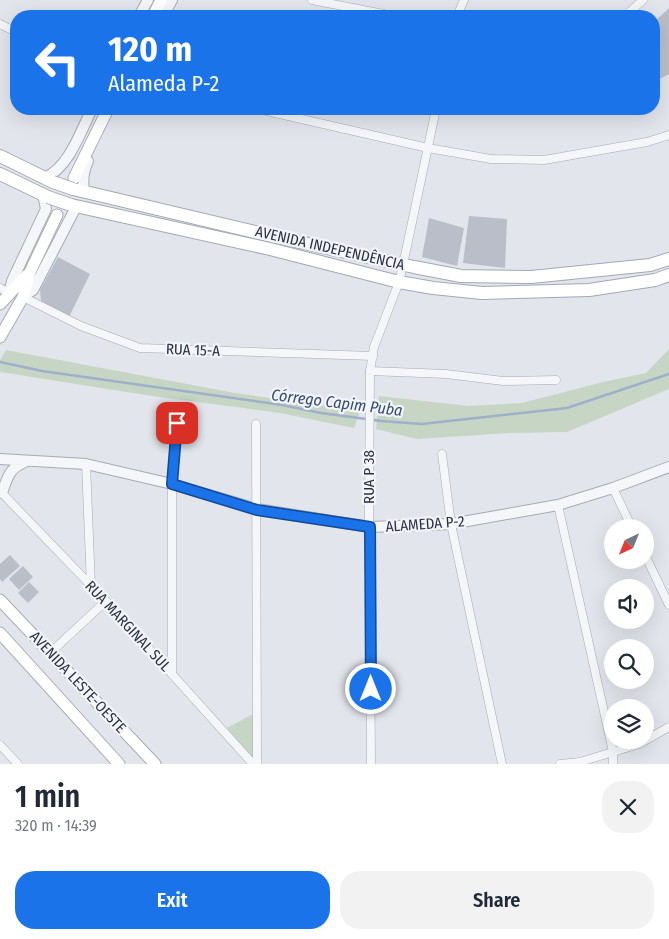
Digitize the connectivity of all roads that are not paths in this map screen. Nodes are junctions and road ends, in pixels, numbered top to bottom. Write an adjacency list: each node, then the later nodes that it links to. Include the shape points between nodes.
1 (312, 0): 3 (street)
2 (643, 0): 4 (street)
3 (363, 10)
4 (632, 10)
5 (89, 115): 14 (street, via 60,168)
6 (106, 115): 15 (main road)
7 (111, 115): 15 (street, via 83,173 82,182)
8 (284, 115): 11 (street)
9 (435, 115): 11 (street, RUA P 38)
10 (669, 135): 11 (street, via 647,142 544,160 491,159)
11 (428, 148): 22 (street, RUA P 38)
12 (0, 156): 14 (main road, AVENIDA INDEPENDÊNCIA)
13 (0, 174): 16 (main road, AVENIDA INDEPENDÊNCIA)
14 (49, 180): 15 (main road, AVENIDA INDEPENDÊNCIA, bridge)
15 (77, 186): 19 (main road, AVENIDA INDEPENDÊNCIA)
16 (46, 196): 17 (main road, AVENIDA INDEPENDÊNCIA, bridge); 28 (street, via 46,209 12,282)
17 (73, 206): 20 (main road, AVENIDA INDEPENDÊNCIA); 29 (street, via 33,290)
18 (57, 215): 24 (main road)
19 (272, 236): 20 (main road); 22 (main road, AVENIDA INDEPENDÊNCIA)
20 (270, 249): 27 (main road, AVENIDA INDEPENDÊNCIA)
21 (669, 259): 23 (main road, AVENIDA INDEPENDÊNCIA)
22 (403, 265): 23 (main road, AVENIDA INDEPENDÊNCIA, via 461,276 531,277); 27 (street, RUA P 38)
23 (650, 265): 26 (main road)
24 (30, 272): 28 (main road); 29 (main road)
25 (669, 275): 26 (main road, AVENIDA INDEPENDÊNCIA)
26 (655, 280): 27 (main road, AVENIDA INDEPENDÊNCIA, via 589,290 531,293 482,293)
27 (399, 282): 32 (street, RUA P 38)
28 (4, 291): 30 (main road)
29 (23, 297): 31 (main road); 32 (street, RUA 15-A, via 81,326 140,348)
30 (0, 304)
31 (0, 337)
32 (373, 356): 33 (street, RUA P 38)
33 (370, 371): 34 (street, via 446,374 503,381); 49 (street, RUA P 38)
34 (556, 380)
35 (177, 423): 42 (street)
36 (256, 424): 46 (street)
37 (442, 454): 48 (street)
38 (0, 459): 39 (street, ALAMEDA P-2)
39 (29, 460): 40 (street, ALAMEDA P-2); 44 (street, via 16,465)
40 (86, 464): 42 (street, ALAMEDA P-2); 51 (street)
41 (669, 467): 43 (street, ALAMEDA P-2)
42 (172, 484): 46 (street, ALAMEDA P-2); 57 (street)
43 (613, 488): 45 (street, ALAMEDA P-2); 47 (street)
44 (1, 492): 51 (street, RUA MARGINAL SUL)
45 (558, 505): 48 (street, ALAMEDA P-2); 60 (street)
46 (257, 510): 49 (street, ALAMEDA P-2); 65 (street)
47 (628, 519)
48 (451, 524): 49 (street, ALAMEDA P-2); 67 (street)
49 (370, 527): 66 (street, RUA P 38)
50 (652, 569): 54 (street)
51 (91, 586): 53 (street, RUA MARGINAL SUL)
52 (0, 600): 56 (main road, AVENIDA LESTE-OESTE)
53 (106, 601): 56 (street); 57 (street, RUA MARGINAL SUL)
54 (669, 605)
55 (0, 633): 62 (main road, AVENIDA LESTE-OESTE)
56 (50, 653): 63 (main road, AVENIDA LESTE-OESTE)
57 (172, 674): 64 (street, RUA MARGINAL SUL)
58 (669, 727): 60 (street, via 639,744)
59 (0, 745): 61 (street)
60 (613, 752): 68 (street); 69 (street)
61 (14, 762)
62 (119, 764)
63 (155, 764)
64 (253, 764)
65 (258, 764)
66 (372, 764)
67 (502, 764)
68 (560, 764)
69 (613, 764)

